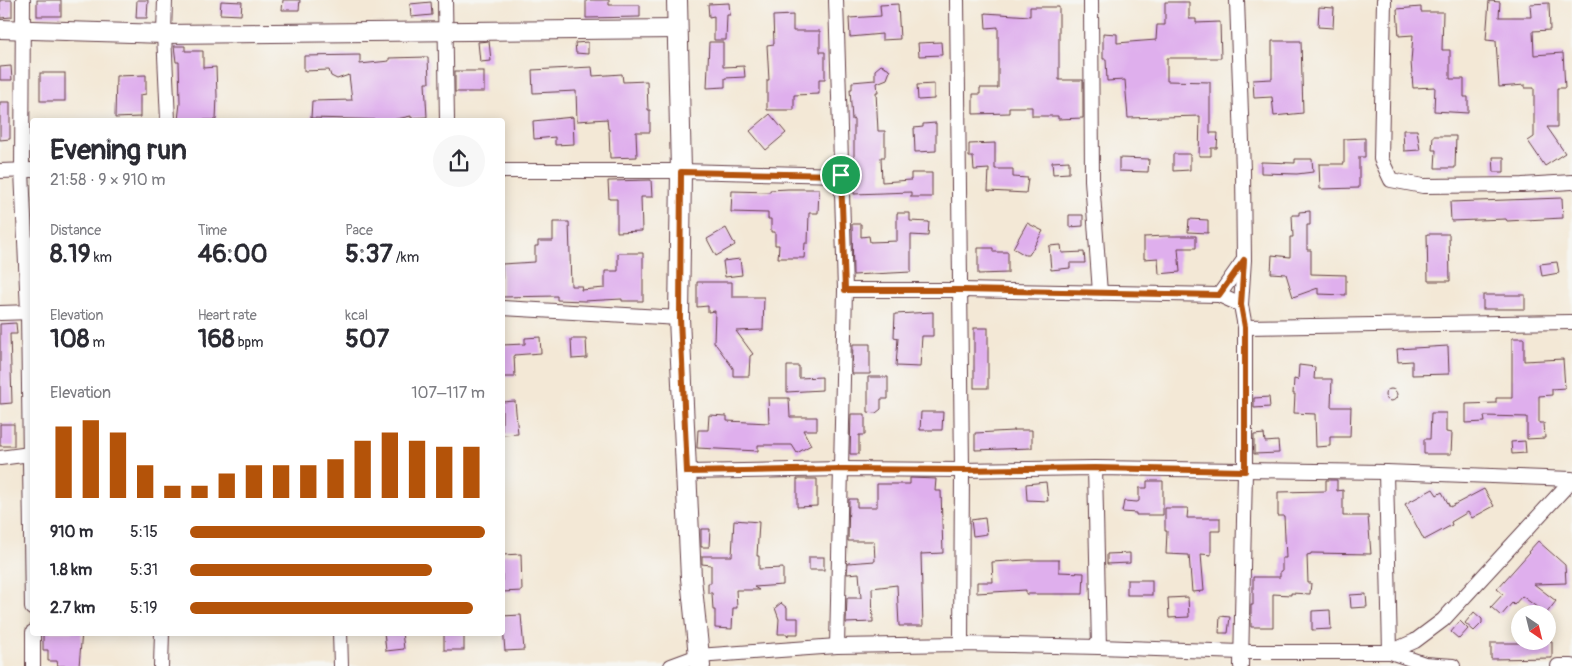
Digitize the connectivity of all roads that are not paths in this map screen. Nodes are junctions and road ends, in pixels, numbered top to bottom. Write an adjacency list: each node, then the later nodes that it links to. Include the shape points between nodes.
1 (23, 0): 11 (street)
2 (165, 0): 14 (street)
3 (445, 0): 13 (street)
4 (677, 0): 12 (main road)
5 (836, 0): 21 (street)
6 (957, 0): 25 (street)
7 (1091, 0): 26 (street, via 1092,180)
8 (1237, 0): 23 (street)
9 (1384, 0): 22 (street, via 1381,159 1390,180 1423,186)
10 (0, 29): 11 (street)
11 (23, 29): 14 (street); 17 (street)
12 (678, 30): 13 (street); 20 (main road)
13 (444, 31): 14 (street); 16 (street)
14 (164, 34): 15 (street)
15 (168, 118)
16 (447, 118)
17 (27, 170): 18 (street); 30 (street)
18 (0, 171)
19 (505, 171): 20 (street)
20 (681, 172): 21 (street); 32 (main road)
21 (841, 175): 24 (street)
22 (1572, 182)
23 (1244, 260): 27 (street); 28 (street)
24 (845, 290): 25 (street); 38 (street)
25 (961, 290): 26 (street); 39 (street)
26 (1100, 293): 27 (street)
27 (1219, 295): 28 (street)
28 (1241, 305): 34 (street)
29 (505, 308): 32 (street)
30 (30, 312): 31 (street); 35 (street)
31 (0, 313)
32 (680, 318): 41 (main road)
33 (1572, 322): 34 (street)
34 (1245, 327): 40 (street)
35 (30, 454): 36 (street)
36 (0, 458)
37 (1095, 468): 39 (street); 40 (street); 49 (street)
38 (842, 469): 39 (street); 41 (street); 48 (street)
39 (962, 470): 47 (street)
40 (1245, 471): 42 (street); 51 (street)
41 (687, 472): 52 (main road, via 691,578)
42 (1386, 472): 43 (street); 50 (street)
43 (1572, 479): 50 (street, via 1443,620 1415,641)
44 (33, 636): 53 (street)
45 (162, 636): 54 (street)
46 (340, 636): 55 (street)
47 (961, 644): 48 (street); 49 (street)
48 (837, 646): 52 (street)
49 (1099, 646): 51 (street)
50 (1390, 652): 51 (street); 57 (street, via 1425,664)
51 (1241, 659)
52 (699, 661): 56 (street)
53 (33, 666)
54 (161, 666)
55 (341, 666)
56 (671, 666)
57 (1453, 666)
58 (1558, 666): 59 (street)
59 (1572, 666)

